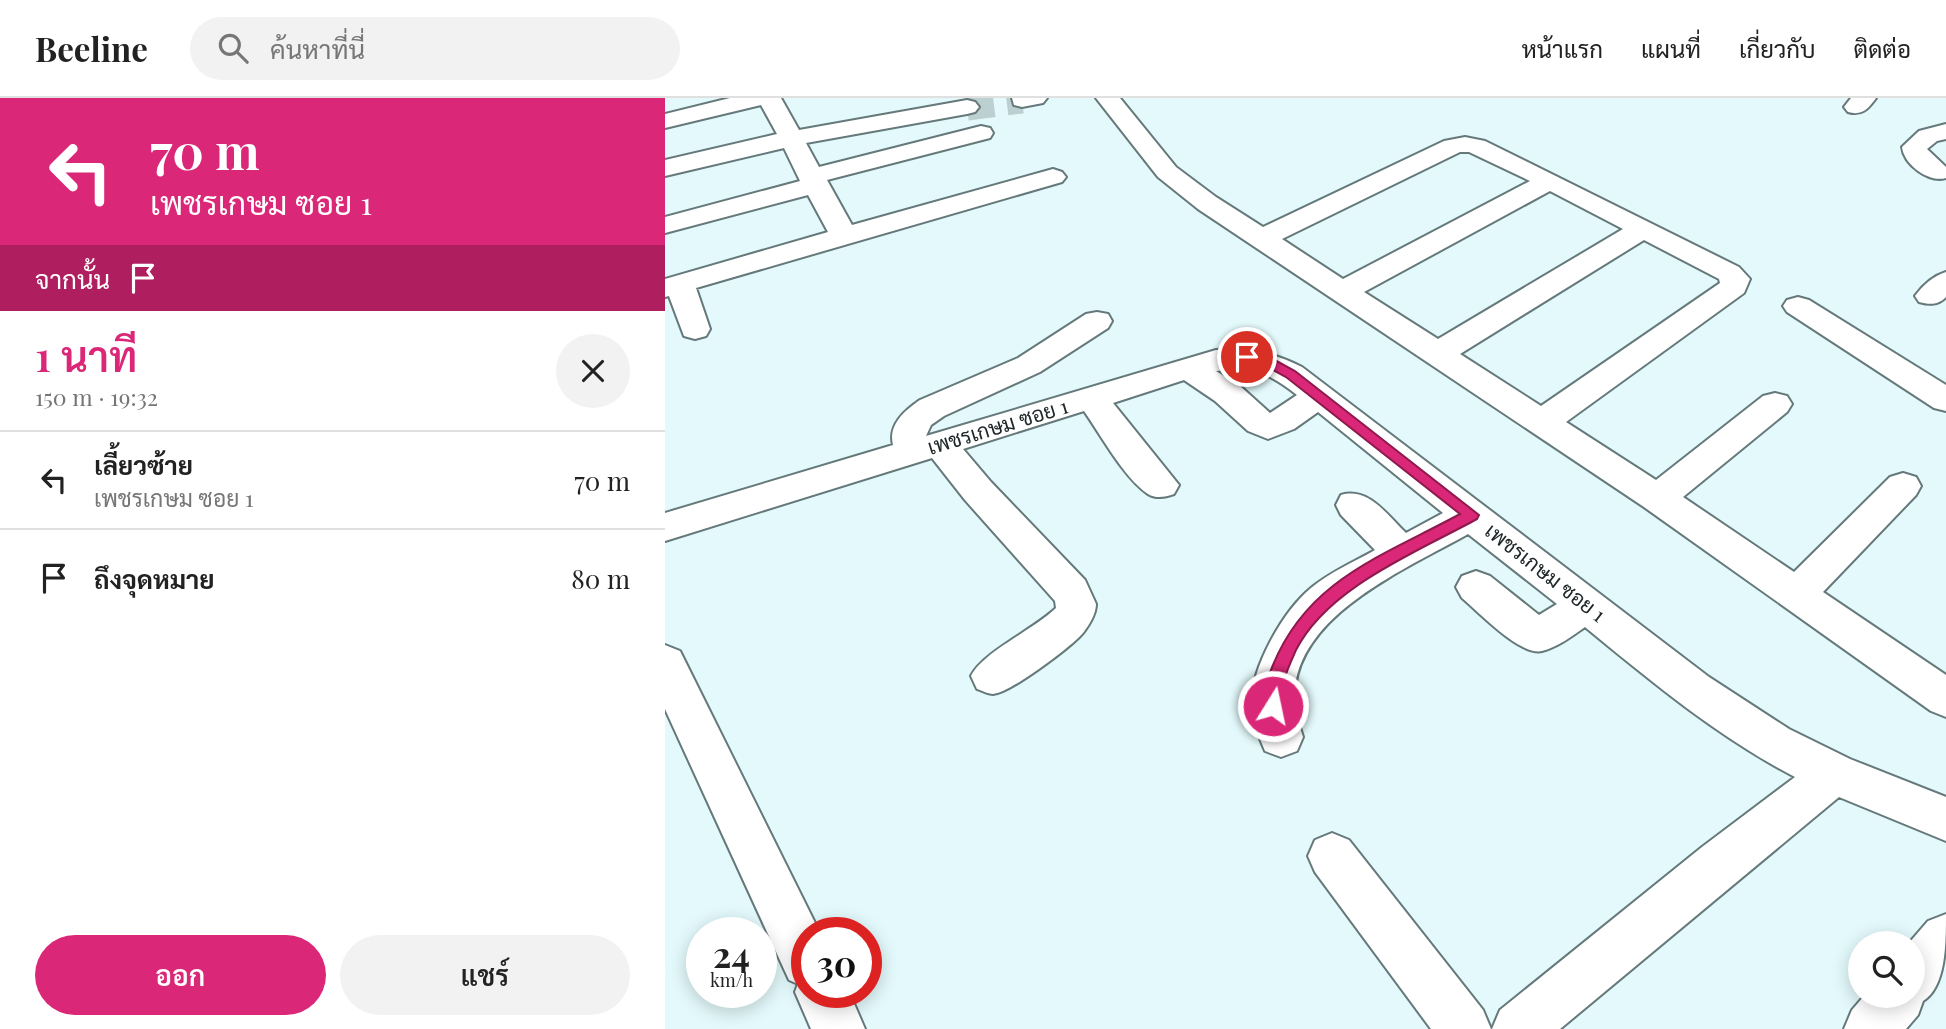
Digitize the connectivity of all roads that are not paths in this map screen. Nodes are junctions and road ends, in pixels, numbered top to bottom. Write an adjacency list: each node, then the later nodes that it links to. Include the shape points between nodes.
1 (759, 98): 5 (street)
2 (769, 98): 8 (street)
3 (1108, 98): 17 (street, via 1167,172)
4 (967, 107): 8 (street)
5 (665, 121)
6 (1946, 131): 10 (street, via 1928,136 1914,147)
7 (981, 133): 12 (street)
8 (789, 139): 9 (street); 12 (street)
9 (665, 168)
10 (1937, 173)
11 (1053, 177): 16 (street)
12 (813, 181): 14 (street); 16 (street)
13 (1551, 181): 15 (street); 17 (street, via 1476,146 1453,146); 19 (street)
14 (665, 225)
15 (1643, 229): 23 (street); 29 (street, via 1729,273 1735,279 1734,287)
16 (843, 236): 18 (street)
17 (1260, 239): 19 (street)
18 (673, 286): 22 (street)
19 (1341, 292): 23 (street)
20 (1798, 306): 27 (street)
21 (1097, 321): 30 (street, via 1028,365 920,415 908,437)
22 (695, 329)
23 (1437, 353): 29 (street)
24 (1188, 368): 25 (street, เพชรเกษม ซอย 1, via 1247,357 1268,362); 25 (street, via 1268,426); 26 (street, เพชรเกษม ซอย 1)
25 (1319, 396): 35 (street, เพชรเกษม ซอย 1)
26 (1092, 398): 30 (street, เพชรเกษม ซอย 1); 31 (street)
27 (1946, 400)
28 (1775, 404): 33 (street)
29 (1542, 422): 33 (street)
30 (927, 449): 36 (street, เพชรเกษม ซอย 1); 42 (street, via 971,482 1076,601 1066,625)
31 (1161, 485)
32 (1903, 486): 39 (street)
33 (1657, 498): 39 (street)
34 (1354, 505): 37 (street)
35 (1471, 515): 37 (street); 40 (street, เพชรเกษม ซอย 1)
36 (665, 527)
37 (1402, 553): 44 (street, via 1348,583 1306,620 1275,681 1273,706)
38 (1476, 587): 40 (street, via 1534,635)
39 (1797, 594): 43 (street)
40 (1587, 606): 45 (street, เพชรเกษม ซอย 1, via 1694,690 1773,743)
41 (665, 663): 48 (street)
42 (992, 676)
43 (1946, 698)
44 (1281, 737)
45 (1834, 774): 46 (street, เพชรเกษม ซอย 1); 53 (street, via 1719,864)
46 (1946, 819)
47 (1332, 856): 55 (street)
48 (791, 928)
49 (1946, 939): 50 (street)
50 (1925, 964)
51 (828, 1008): 54 (street)
52 (1889, 1008): 56 (street)
53 (1539, 1023)
54 (838, 1029)
55 (1464, 1029)
56 (1871, 1029)

